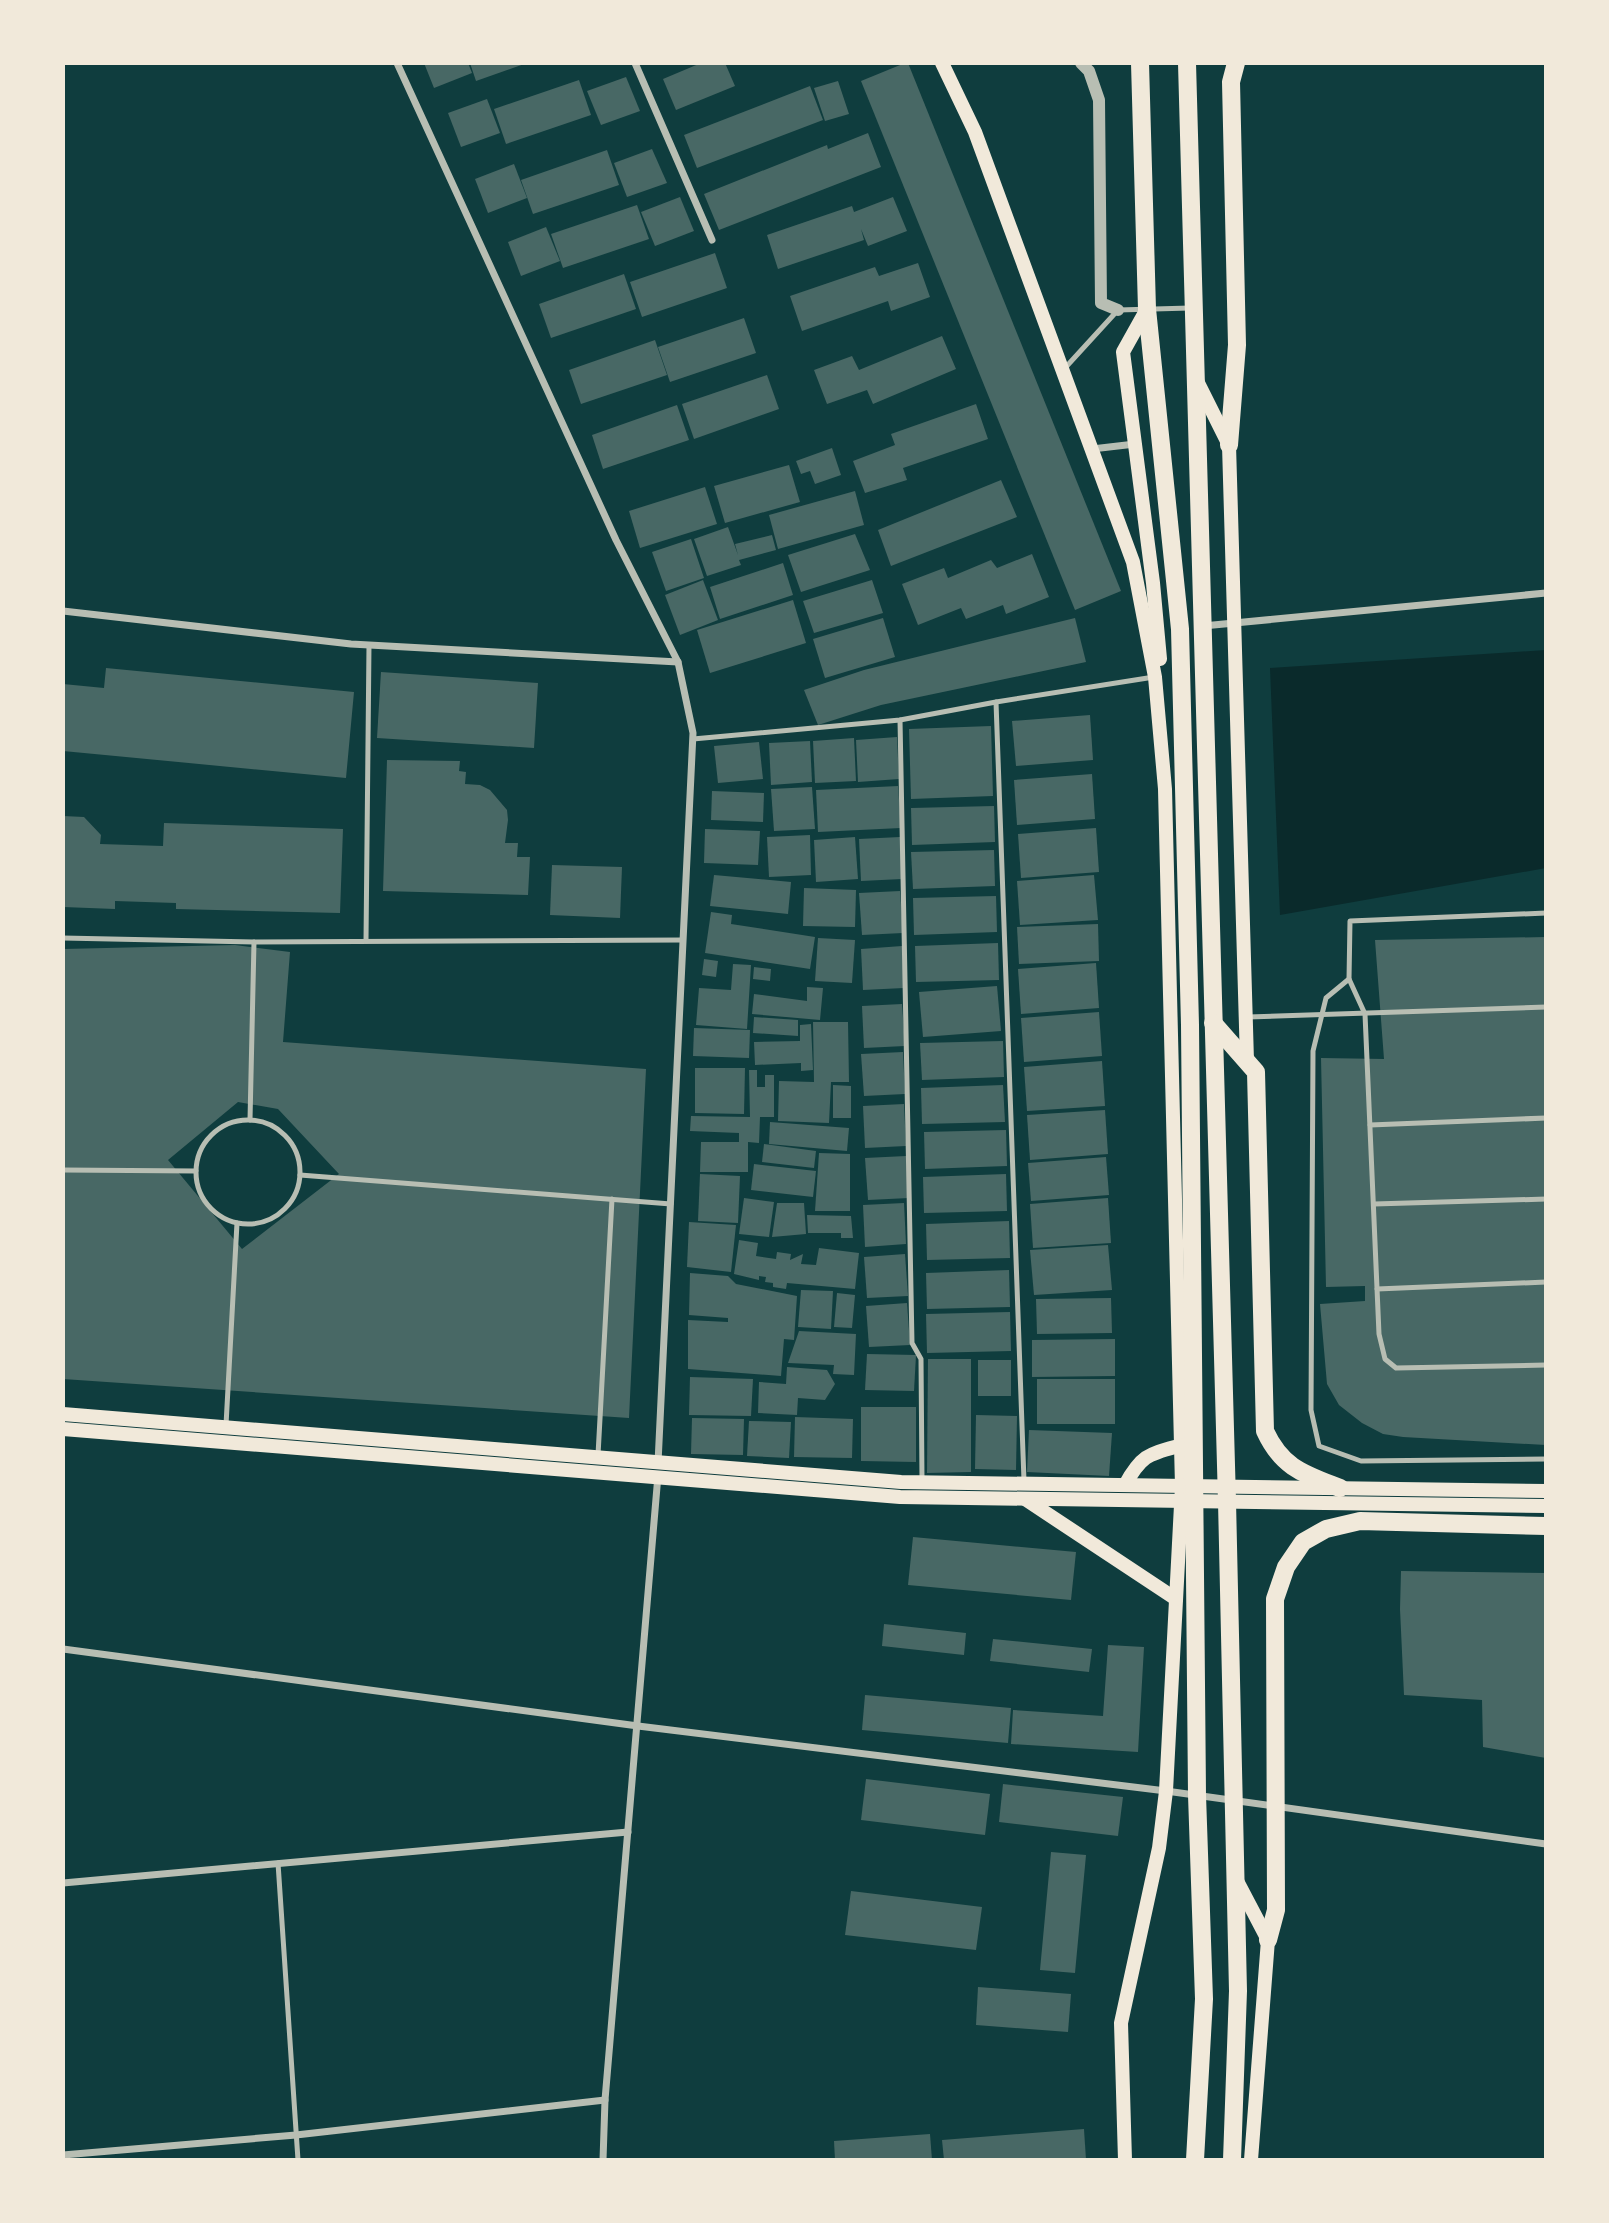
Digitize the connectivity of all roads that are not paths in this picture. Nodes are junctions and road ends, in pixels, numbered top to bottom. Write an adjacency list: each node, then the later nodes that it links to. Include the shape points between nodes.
1 (397, 63): 22 (street, via 616,540)
2 (635, 63): 8 (street)
3 (942, 63): 12 (main road, via 975,132)
4 (1081, 63): 11 (street, via 1089,71 1099,100 1101,303)
5 (1140, 63): 10 (main road)
6 (1186, 63): 9 (main road)
7 (1236, 63): 15 (main road, via 1231,82 1237,345)
8 (712, 240)
9 (1193, 308): 10 (lane); 13 (main road)
10 (1147, 309): 11 (lane); 14 (main road, via 1123,352); 38 (main road, via 1180,629)
11 (1118, 310): 12 (lane)
12 (1063, 371): 16 (main road)
13 (1195, 376): 15 (main road); 20 (main road)
14 (1135, 444): 16 (street); 38 (main road, via 1153,583)
15 (1229, 445): 19 (main road)
16 (1091, 449): 23 (main road, via 1133,562)
17 (1546, 593): 19 (street)
18 (63, 611): 21 (street)
19 (1234, 623): 20 (street); 36 (main road)
20 (1202, 626): 37 (main road)
21 (369, 645): 22 (street); 30 (lane)
22 (678, 662): 26 (street)
23 (1155, 677): 24 (lane); 57 (main road, via 1165,789)
24 (996, 702): 25 (lane); 64 (lane)
25 (900, 720): 26 (lane); 61 (lane, via 912,1343 921,1359)
26 (693, 739): 29 (street)
27 (1546, 913): 32 (lane, via 1350,921)
28 (63, 938): 31 (lane)
29 (683, 940): 30 (lane); 48 (street)
30 (366, 941): 31 (lane)
31 (254, 942): 41 (lane)
32 (1349, 979): 34 (lane); 35 (lane, via 1326,998)
33 (1546, 1007): 34 (lane)
34 (1365, 1014): 35 (lane); 42 (lane)
35 (1322, 1016): 36 (lane); 59 (lane, via 1314,1051 1311,1410 1319,1446 1361,1461)
36 (1246, 1017): 39 (main road)
37 (1213, 1023): 39 (main road); 67 (main road)
38 (1190, 1025): 66 (main road)
39 (1247, 1061): 63 (main road, via 1256,1072 1265,1431 1272,1447 1296,1471)
40 (1546, 1118): 42 (lane)
41 (250, 1120): 44 (lane, via 233,1122 206,1140); 45 (lane, via 281,1131 292,1143)
42 (1370, 1125): 49 (lane)
43 (63, 1170): 44 (lane)
44 (196, 1171): 50 (lane, via 198,1189 207,1205)
45 (300, 1175): 46 (lane); 50 (lane, via 287,1207 255,1224)
46 (612, 1199): 48 (lane); 58 (lane)
47 (1546, 1199): 49 (lane)
48 (671, 1204): 60 (street)
49 (1374, 1204): 52 (lane)
50 (237, 1223): 55 (lane)
51 (1546, 1282): 52 (lane)
52 (1377, 1289): 53 (lane, via 1385,1359 1396,1368)
53 (1546, 1366)
54 (63, 1415): 55 (main road)
55 (226, 1428): 58 (main road)
56 (63, 1429): 60 (main road)
57 (1182, 1445): 62 (main road, via 1152,1453 1137,1463); 66 (main road)
58 (598, 1459): 60 (main road)
59 (1546, 1459)
60 (658, 1470): 61 (main road); 64 (main road, via 900,1497); 72 (street)
61 (922, 1482): 64 (main road)
62 (1125, 1485): 64 (main road); 66 (main road)
63 (1340, 1488): 65 (main road); 67 (main road)
64 (1024, 1491): 66 (main road); 70 (main road)
65 (1546, 1491)
66 (1188, 1493): 67 (main road); 70 (main road); 74 (main road)
67 (1227, 1494): 68 (main road); 75 (main road)
68 (1546, 1506)
69 (1546, 1526): 76 (main road, via 1360,1521 1326,1529 1303,1542 1286,1567 1275,1599)
70 (1176, 1598): 73 (main road)
71 (63, 1649): 72 (street)
72 (638, 1726): 73 (street); 77 (street)
73 (1166, 1791): 74 (street); 88 (main road, via 1159,1848 1121,2023)
74 (1197, 1796): 75 (street); 89 (main road, via 1204,1999)
75 (1234, 1801): 76 (street); 80 (main road)
76 (1276, 1807): 78 (street); 82 (main road, via 1276,1910)
77 (628, 1832): 79 (street); 83 (street)
78 (1546, 1844)
79 (278, 1863): 81 (street); 84 (lane)
80 (1236, 1878): 82 (main road); 90 (main road, via 1238,1990)
81 (63, 1883)
82 (1268, 1940): 91 (main road)
83 (605, 2100): 84 (street); 87 (street)
84 (296, 2135): 85 (street); 86 (lane)
85 (63, 2155)
86 (298, 2160)
87 (603, 2160)
88 (1125, 2160)
89 (1195, 2160)
90 (1232, 2160)
91 (1251, 2160)

